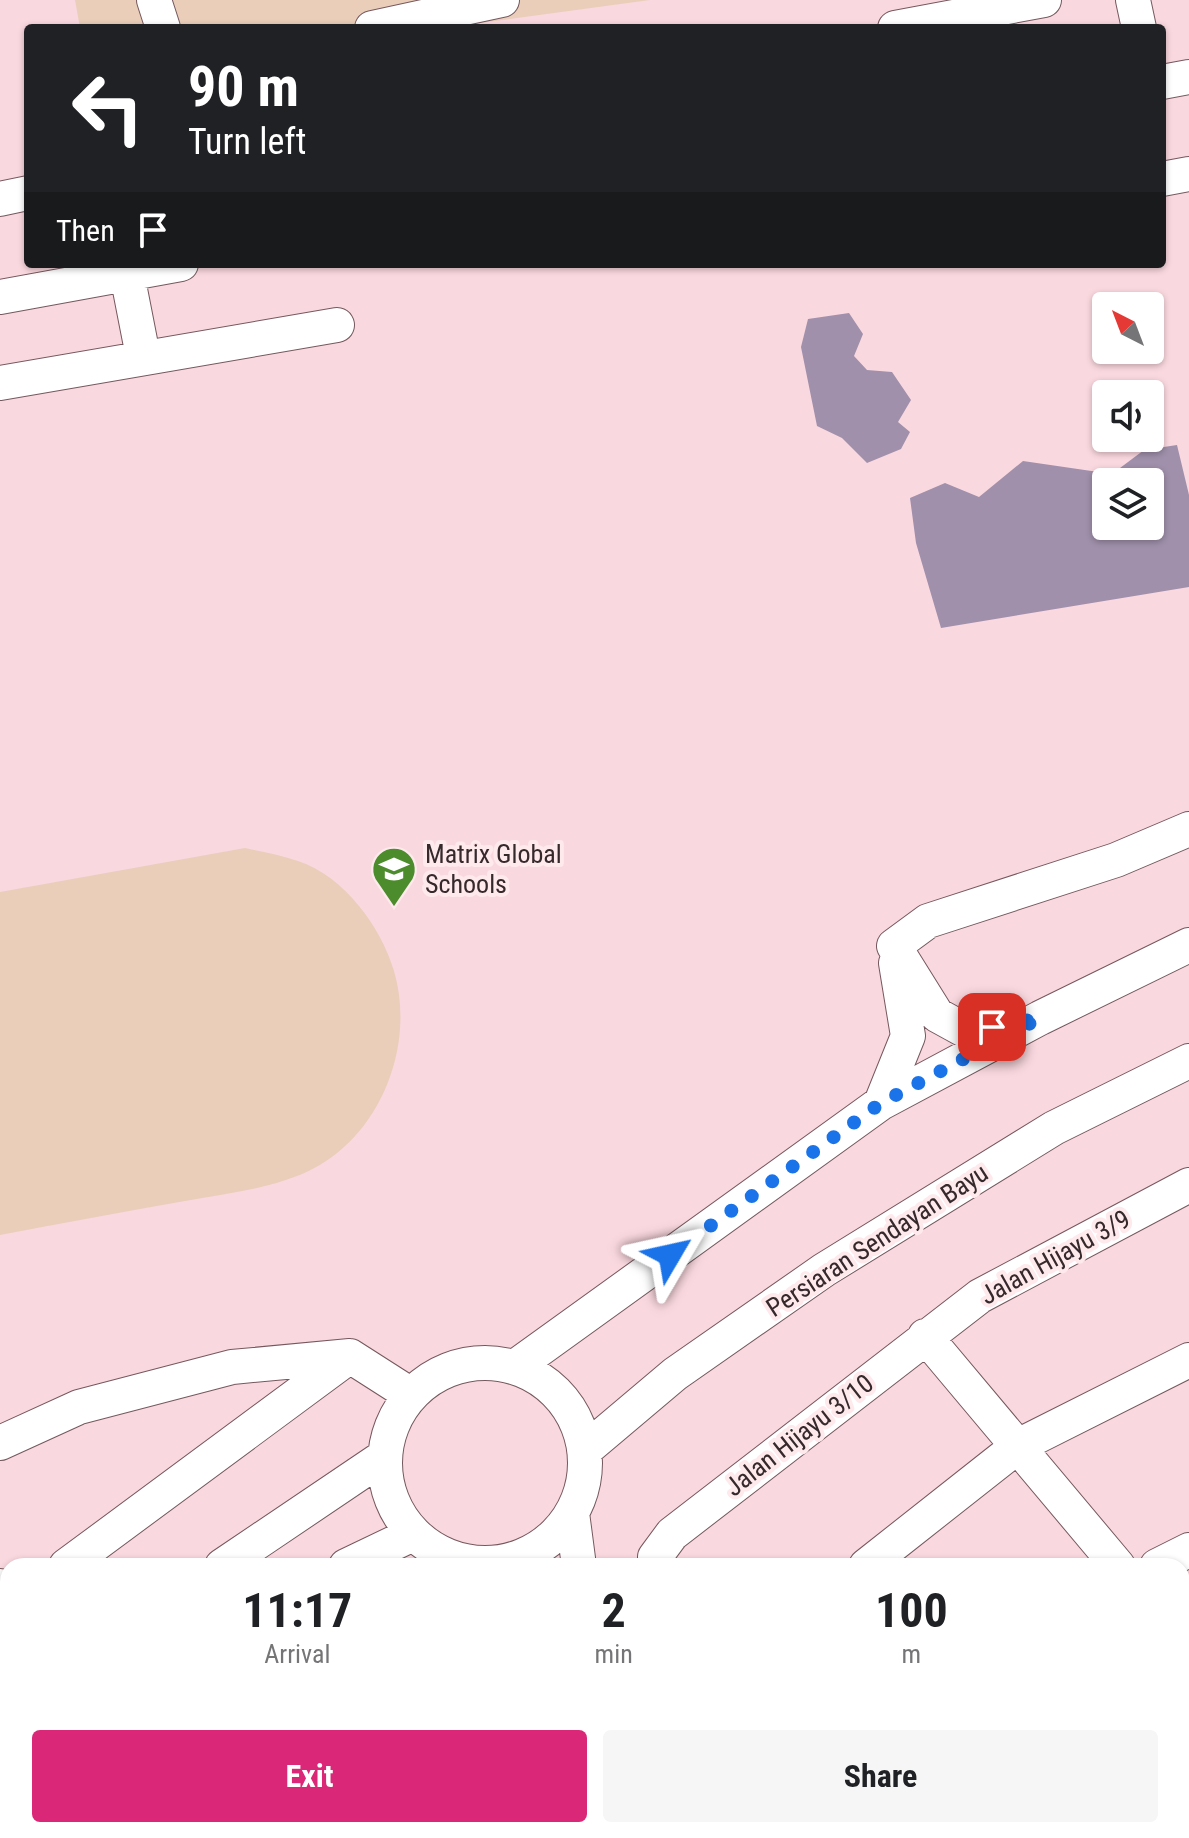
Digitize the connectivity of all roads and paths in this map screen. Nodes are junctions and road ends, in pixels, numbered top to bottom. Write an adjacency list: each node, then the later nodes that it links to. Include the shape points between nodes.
1 (154, 0): 5 (street)
2 (502, 0): 6 (street)
3 (1044, 0): 7 (street)
4 (1133, 0): 8 (street)
5 (162, 24)
6 (391, 24)
7 (916, 24)
8 (1138, 24)
9 (1189, 77): 10 (street)
10 (1166, 81)
11 (1189, 174): 12 (street)
12 (1166, 178)
13 (24, 194): 14 (street)
14 (0, 199)
15 (126, 269): 16 (street); 18 (street)
16 (0, 297)
17 (337, 325): 18 (street)
18 (143, 356): 19 (street)
19 (0, 383)
20 (1189, 829): 22 (street, via 1116,860 928,921)
21 (1189, 945): 23 (street)
22 (894, 946): 23 (street, via 937,1015 968,1032); 25 (street, via 908,1036)
23 (1040, 1018): 25 (street)
24 (1189, 1061): 34 (street, Persiaran Sendayan Bayu, via 1054,1128 824,1270 675,1374)
25 (881, 1103): 30 (street)
26 (1189, 1185): 27 (street, Jalan Hijayu 3/9, via 980,1296)
27 (925, 1336): 33 (street); 44 (street, Jalan Hijayu 3/10, via 672,1534)
28 (350, 1356): 31 (street); 32 (street, via 232,1367 79,1407); 38 (street)
29 (1189, 1360): 33 (street)
30 (515, 1367): 31 (street, via 459,1366 433,1377); 34 (street, via 562,1399)
31 (411, 1395): 35 (street, via 389,1434)
32 (0, 1443)
33 (1018, 1446): 45 (street); 46 (street)
34 (585, 1450): 36 (street, via 583,1483)
35 (385, 1456): 37 (street, via 391,1498); 39 (street)
36 (572, 1513): 42 (street); 43 (street)
37 (413, 1534): 40 (street); 41 (street)
38 (77, 1558)
39 (234, 1558)
40 (363, 1558)
41 (453, 1558)
42 (527, 1558)
43 (578, 1558)
44 (655, 1558)
45 (876, 1558)
46 (1111, 1558)

